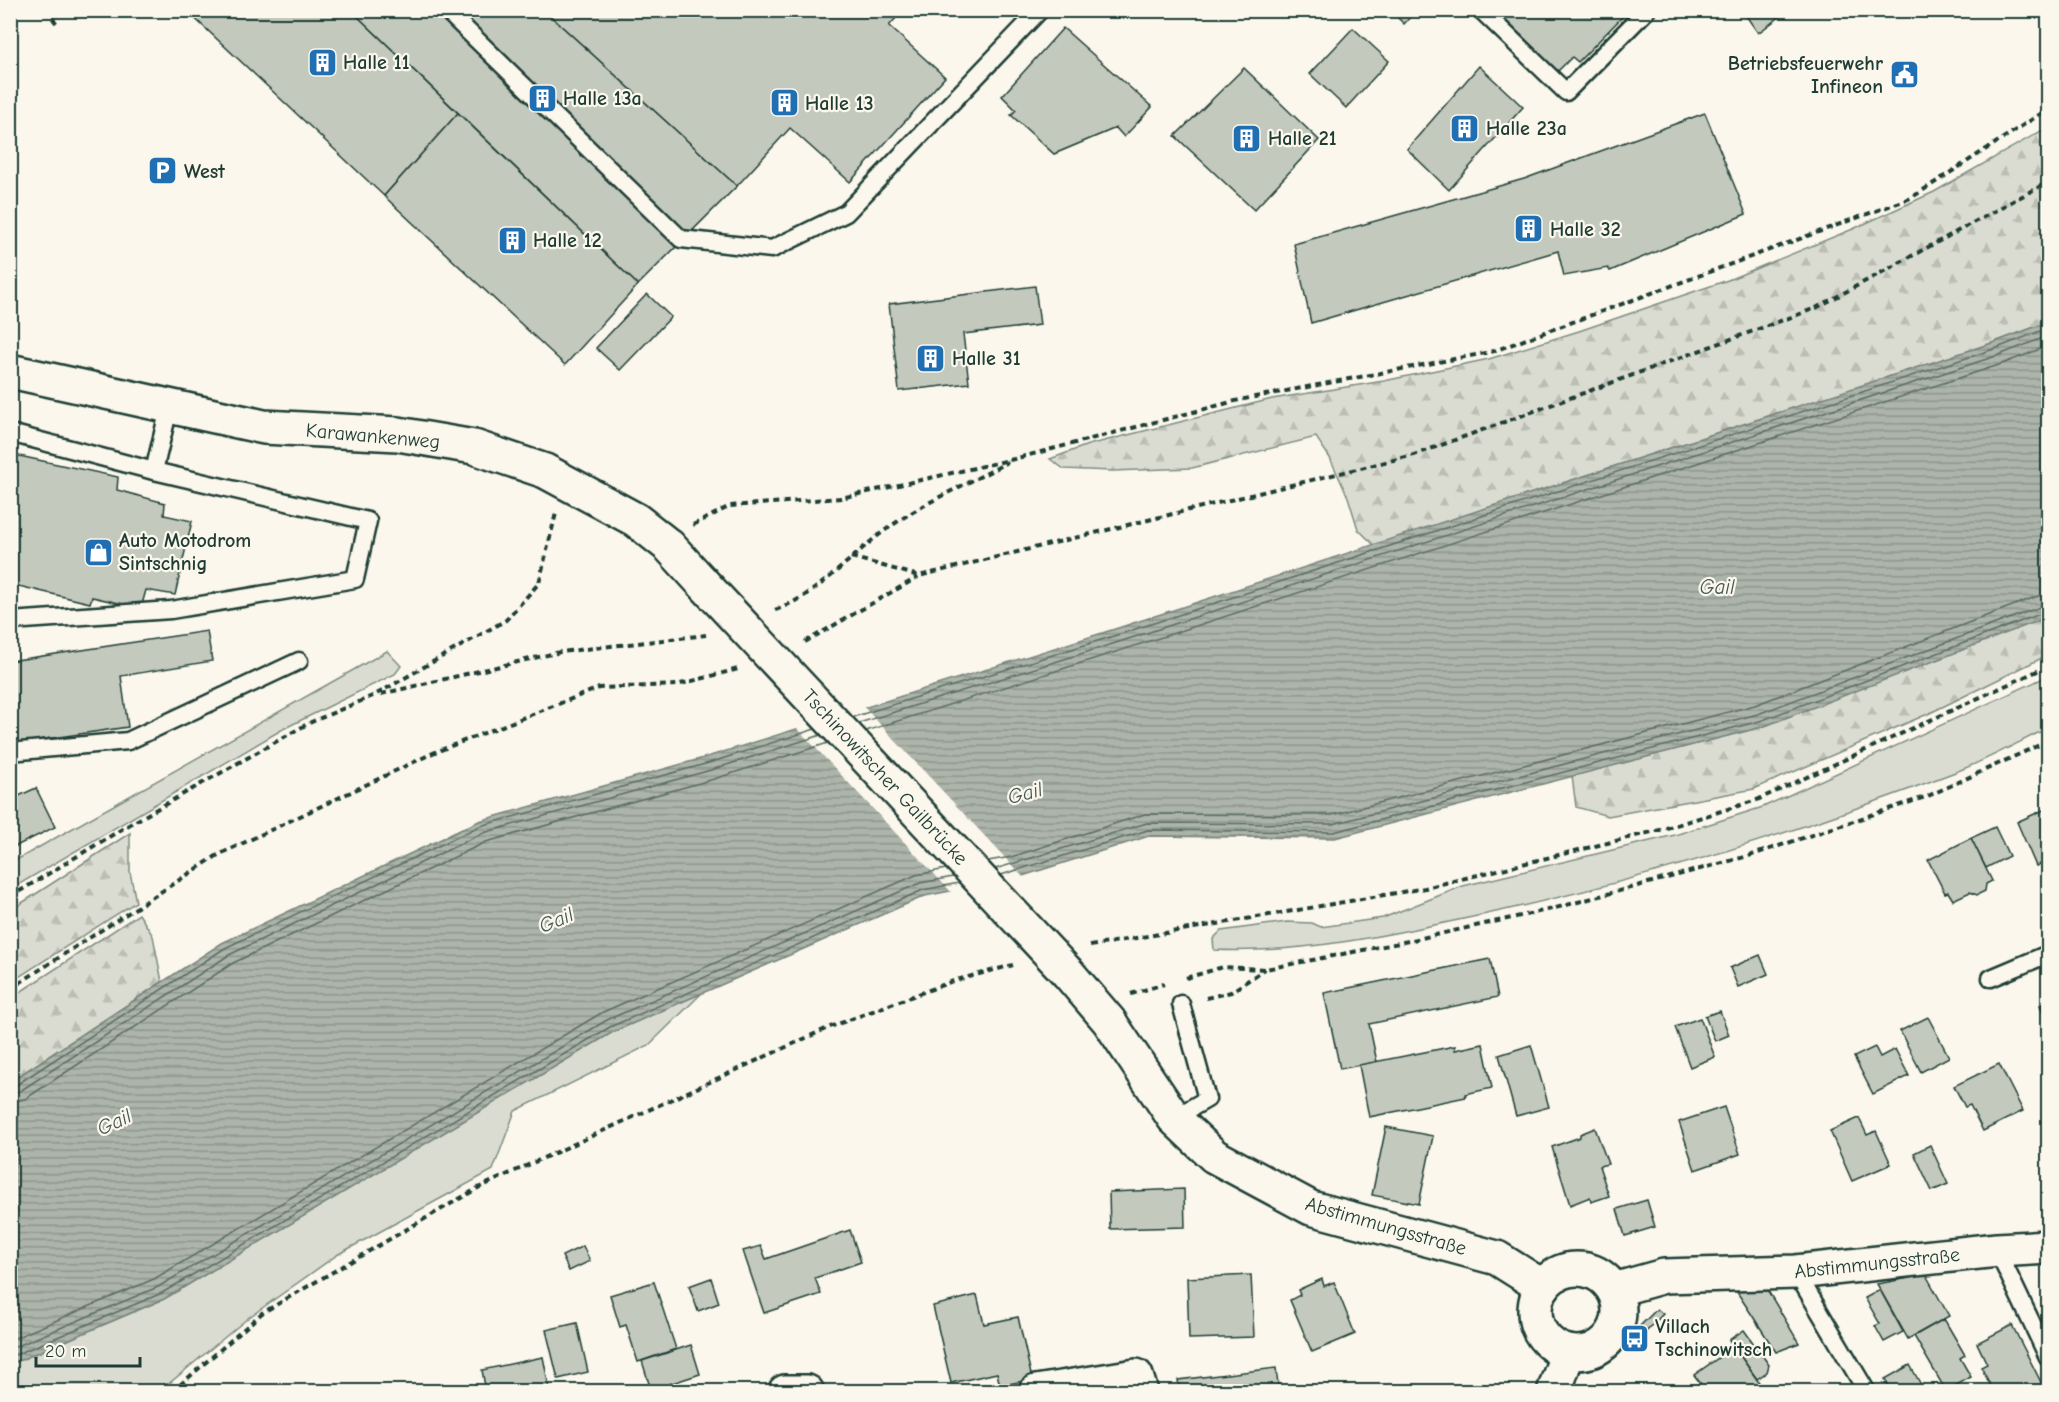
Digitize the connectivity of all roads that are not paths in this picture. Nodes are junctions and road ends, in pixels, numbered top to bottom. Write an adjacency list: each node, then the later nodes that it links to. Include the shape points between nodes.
1 (446, 10): 2 (lane, via 681,239 772,249 846,213)
2 (1040, 10)
3 (1481, 10): 4 (lane, via 1566,92)
4 (1647, 10)
5 (10, 372): 6 (street, Karawankenweg)
6 (169, 408): 8 (lane); 9 (street, Karawankenweg, via 264,427 398,434 474,447 545,471 636,520 669,546)
7 (10, 433): 8 (lane)
8 (154, 471): 10 (lane, via 368,521 355,579 171,610)
9 (701, 581): 14 (street, Tschinowitscher Gailbrücke, bridge)
10 (10, 621)
11 (299, 661): 12 (lane, via 128,741)
12 (10, 752)
13 (2049, 954): 15 (lane)
14 (1077, 960): 17 (street, Abstimmungsstraße, via 1109,1021)
15 (1991, 978)
16 (1182, 1004): 17 (lane, via 1207,1099)
17 (1174, 1118): 21 (street, Abstimmungsstraße, via 1214,1156 1311,1208 1497,1258)
18 (2049, 1246): 19 (street, Abstimmungsstraße)
19 (1998, 1250): 20 (street, Abstimmungsstraße); 24 (lane)
20 (1796, 1272): 22 (street, Abstimmungsstraße, via 1664,1276); 30 (lane)
21 (1543, 1287): 22 (street, via 1551,1278 1573,1269 1597,1274); 23 (street, via 1536,1302 1536,1318 1553,1345)
22 (1614, 1290): 23 (street, via 1619,1317 1606,1341 1582,1353)
23 (1568, 1352): 29 (street)
24 (2049, 1357)
25 (786, 1392): 26 (street)
26 (807, 1392)
27 (1036, 1392): 28 (street, via 1136,1376)
28 (1141, 1392)
29 (1554, 1392)
30 (1867, 1392)

